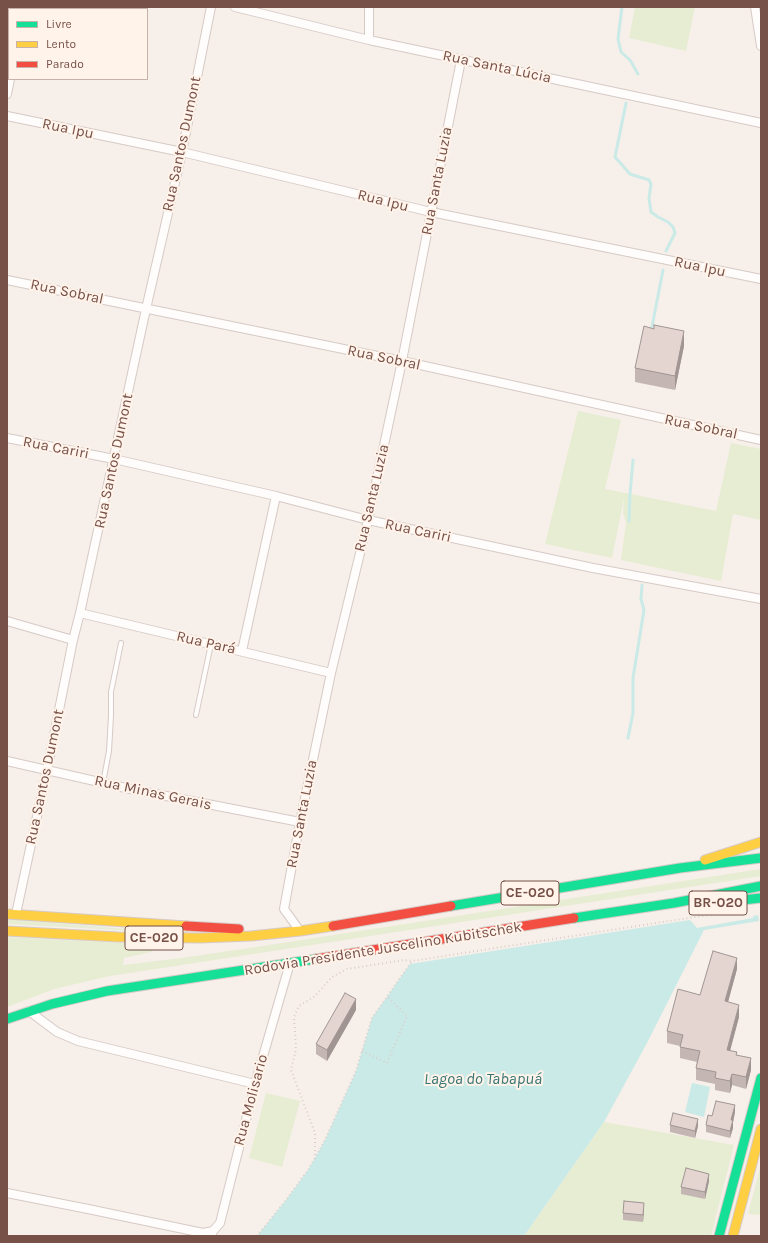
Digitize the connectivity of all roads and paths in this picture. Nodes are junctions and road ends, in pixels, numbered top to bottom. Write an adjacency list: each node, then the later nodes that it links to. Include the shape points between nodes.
1 (210, 7): 12 (street, Rua Santos Dumont)
2 (235, 7): 5 (street, Rua Santa Lúcia)
3 (369, 7): 5 (street)
4 (755, 7): 6 (street)
5 (369, 40): 7 (street, Rua Santa Lúcia)
6 (761, 46)
7 (461, 60): 11 (street, Rua Santa Lúcia); 13 (street, Rua Santa Luzia)
8 (10, 80): 9 (street)
9 (7, 94)
10 (7, 116): 12 (street, Rua Ipu)
11 (761, 123)
12 (182, 152): 13 (street, Rua Ipu); 16 (street, Rua Santos Dumont)
13 (431, 212): 14 (street, Rua Ipu); 17 (street, Rua Santa Luzia)
14 (761, 279)
15 (7, 280): 16 (street, Rua Sobral)
16 (146, 309): 17 (street, Rua Sobral); 20 (street, Rua Santos Dumont)
17 (402, 362): 19 (street, Rua Sobral); 22 (street, Rua Santa Luzia)
18 (7, 438): 20 (street, Rua Cariri)
19 (761, 440)
20 (114, 459): 21 (street, Rua Cariri); 24 (street, Rua Santos Dumont)
21 (276, 496): 22 (street, Rua Cariri); 29 (street)
22 (368, 520): 23 (street, Rua Cariri, via 593,568); 30 (street, Rua Santa Luzia)
23 (761, 599)
24 (80, 613): 26 (street, Rua Santos Dumont); 28 (street, Rua Pará)
25 (7, 621): 26 (street)
26 (73, 640): 33 (street, Rua Santos Dumont)
27 (120, 643): 34 (lane, via 111,686 109,751)
28 (212, 644): 29 (street, Rua Pará); 31 (lane)
29 (242, 651): 30 (street, Rua Pará)
30 (332, 672): 35 (street, Rua Santa Luzia)
31 (196, 715)
32 (7, 761): 33 (street, Rua Minas Gerais)
33 (47, 770): 34 (street, Rua Minas Gerais); 43 (street, Rua Santos Dumont)
34 (103, 782): 35 (street, Rua Minas Gerais)
35 (300, 822): 45 (street, Rua Santa Luzia, via 284,909)
36 (761, 842): 38 (main road)
37 (761, 858): 38 (main road, Rodovia Presidente Juscelino Kubitschek / CE-020)
38 (680, 868): 45 (main road, Rodovia Presidente Juscelino Kubitschek / CE-020)
39 (761, 886): 41 (main road, Rodovia Presidente Juscelino Kubitschek / CE-020)
40 (761, 898): 41 (main road, BR-020, via 701,905)
41 (674, 904): 47 (main road, Rodovia Presidente Juscelino Kubitschek / CE-020)
42 (734, 911): 46 (path)
43 (12, 914): 45 (main road)
44 (7, 931): 45 (main road, Rodovia Presidente Juscelino Kubitschek / CE-020, via 200,938)
45 (300, 931)
46 (412, 961): 48 (path); 55 (path, via 347,968 332,977 314,996 299,1006 294,1017 296,1049 291,1070 315,1133)
47 (290, 963): 49 (main road, Rodovia Presidente Juscelino Kubitschek / CE-020, via 107,991); 53 (street, Rua Molisario)
48 (387, 996): 51 (path, via 372,1018); 51 (path, via 407,1016 388,1063)
49 (29, 1011): 50 (main road, Rodovia Presidente Juscelino Kubitschek / CE-020); 53 (street, via 57,1032 78,1041)
50 (7, 1019)
51 (362, 1051): 55 (path, via 343,1103)
52 (761, 1081): 59 (main road)
53 (255, 1084): 57 (street, Rua Molisario, via 220,1223)
54 (761, 1129): 60 (main road)
55 (315, 1159): 58 (path)
56 (7, 1192): 57 (street)
57 (212, 1233)
58 (257, 1236)
59 (719, 1236)
60 (733, 1236)

